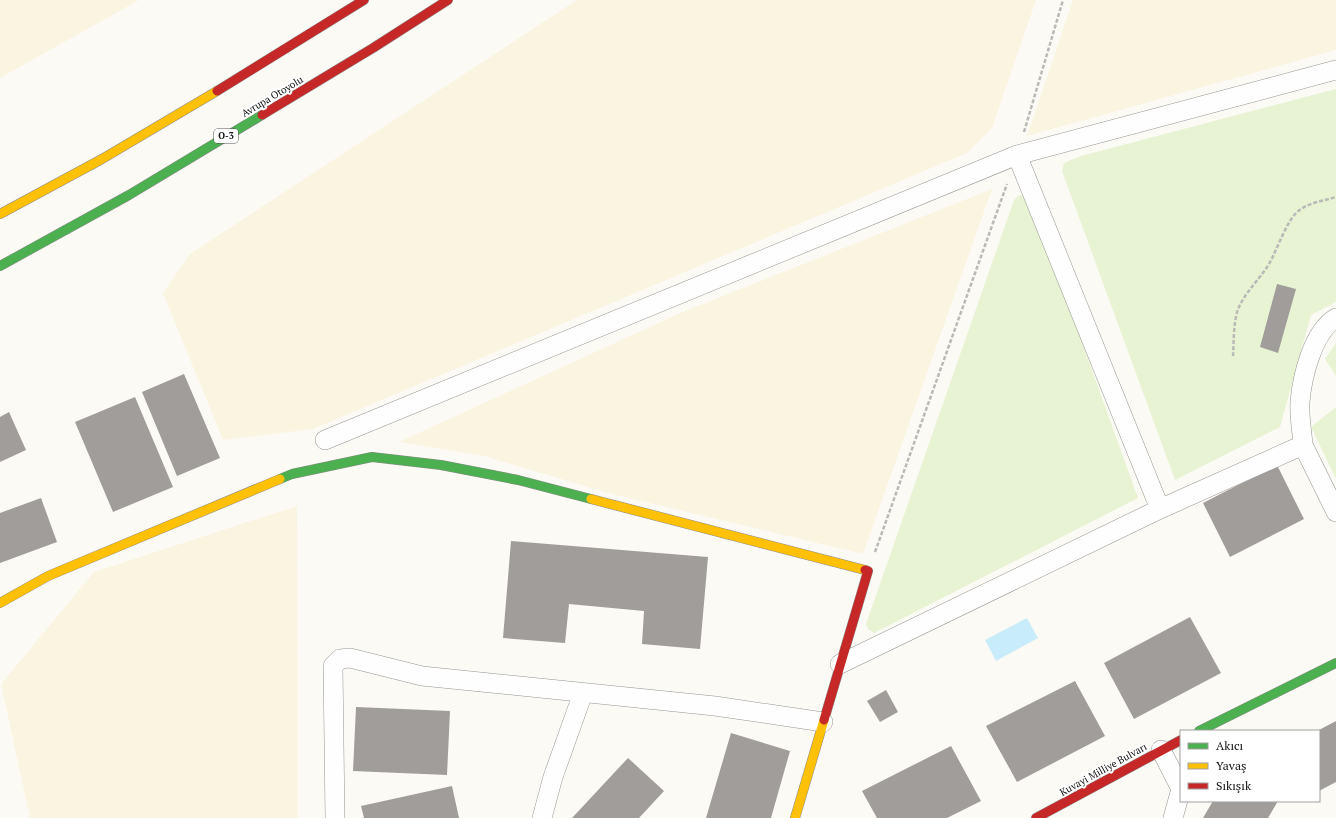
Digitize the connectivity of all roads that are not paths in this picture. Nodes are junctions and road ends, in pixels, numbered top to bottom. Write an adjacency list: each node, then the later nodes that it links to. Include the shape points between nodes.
1 (364, 0): 5 (main road, via 102,159)
2 (448, 0): 6 (main road, Avrupa Otoyolu / O-3, via 129,195)
3 (1336, 70): 4 (street)
4 (1017, 155): 8 (street); 10 (street)
5 (0, 214)
6 (0, 266)
7 (1336, 318): 9 (street, via 1324,328 1319,337 1303,380 1300,403)
8 (325, 440)
9 (1303, 445): 10 (street); 11 (street)
10 (1160, 509): 13 (street)
11 (1336, 512)
12 (0, 603): 13 (main road, via 48,576 292,474 372,457 441,465 518,480 868,571)
13 (840, 664): 16 (main road)
14 (1336, 664): 17 (main road)
15 (583, 693): 16 (street, via 715,706); 22 (street, via 422,676 350,658 340,659 333,666); 23 (street, via 553,777)
16 (823, 722): 24 (main road)
17 (1201, 730)
18 (1180, 740): 19 (main road, Kuvayi Milliye Bulvarı)
19 (1161, 750): 20 (street); 25 (main road, Kuvayi Milliye Bulvarı)
20 (1180, 787)
21 (1180, 793): 26 (street)
22 (335, 818)
23 (542, 818)
24 (795, 818)
25 (1036, 818)
26 (1173, 818)

